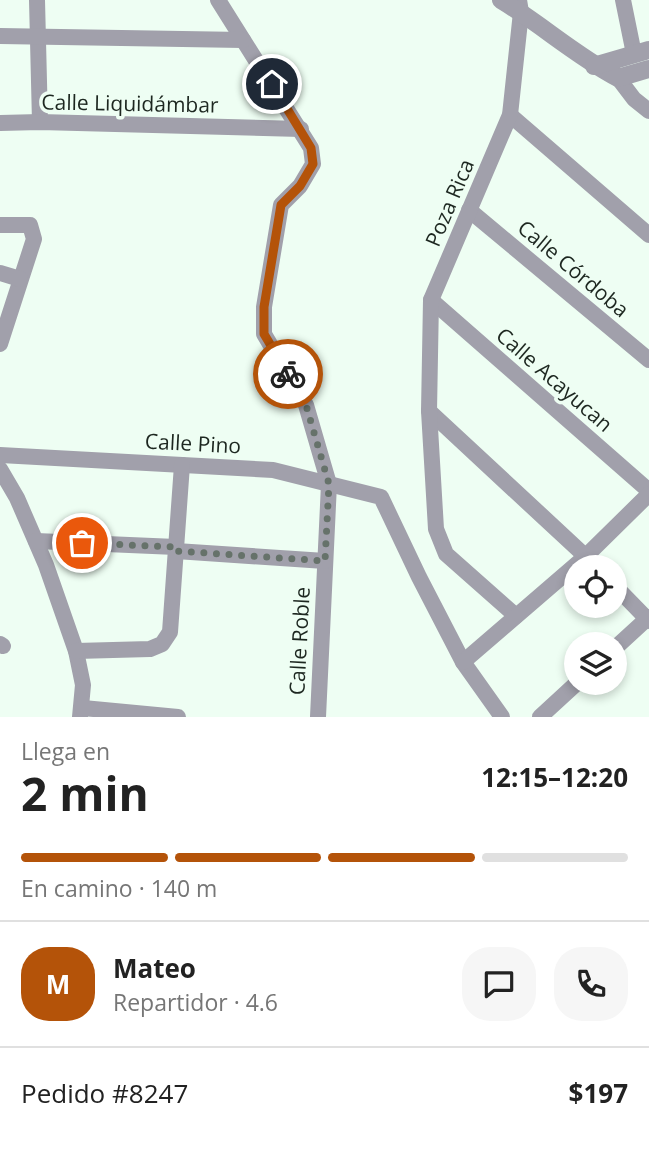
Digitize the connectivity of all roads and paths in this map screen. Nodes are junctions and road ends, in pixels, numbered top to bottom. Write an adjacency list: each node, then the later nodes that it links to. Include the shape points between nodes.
1 (37, 0): 6 (street)
2 (218, 0): 8 (street)
3 (501, 0): 5 (street)
4 (623, 0): 9 (street)
5 (520, 6): 10 (street); 14 (street, Poza Rica)
6 (38, 35): 7 (street); 8 (street); 15 (street)
7 (0, 36)
8 (243, 40): 17 (street)
9 (641, 52): 10 (street)
10 (600, 64): 12 (street)
11 (649, 69): 12 (street)
12 (618, 78): 13 (street)
13 (649, 111)
14 (510, 115): 18 (street, Poza Rica); 20 (street)
15 (40, 122): 16 (street, Calle Liquidámbar); 17 (street, Calle Liquidámbar)
16 (0, 123)
17 (301, 129): 30 (street, Calle Roble, via 313,164 281,205 264,307 264,334 306,405)
18 (469, 210): 23 (street, Poza Rica); 25 (street, Calle Córdoba)
19 (0, 225): 22 (street, via 30,225 34,239)
20 (649, 235)
21 (0, 273): 22 (street)
22 (20, 279): 24 (street)
23 (431, 300): 26 (street, Poza Rica); 31 (street, Calle Acayucan)
24 (0, 344)
25 (649, 360)
26 (429, 411): 34 (street); 39 (street, Poza Rica, via 436,529 446,554)
27 (0, 455): 28 (street, Calle Pino)
28 (182, 465): 30 (street, Calle Pino, via 273,470); 33 (street)
29 (0, 469): 32 (street)
30 (329, 484): 36 (street, Calle Roble); 43 (street, Calle Pino, via 381,497)
31 (649, 492): 35 (street)
32 (36, 541): 33 (street); 42 (street)
33 (176, 549): 36 (street); 42 (street, via 170,632 162,644 150,649)
34 (585, 555)
35 (596, 555)
36 (325, 561): 47 (street, Calle Roble)
37 (564, 581): 39 (street)
38 (627, 598): 40 (street)
39 (516, 617): 43 (street)
40 (648, 619): 41 (street)
41 (627, 638)
42 (76, 652): 45 (street, via 83,685)
43 (463, 662): 48 (street)
44 (564, 695): 49 (street)
45 (81, 712): 46 (street)
46 (178, 717)
47 (318, 717)
48 (502, 717)
49 (540, 717)

